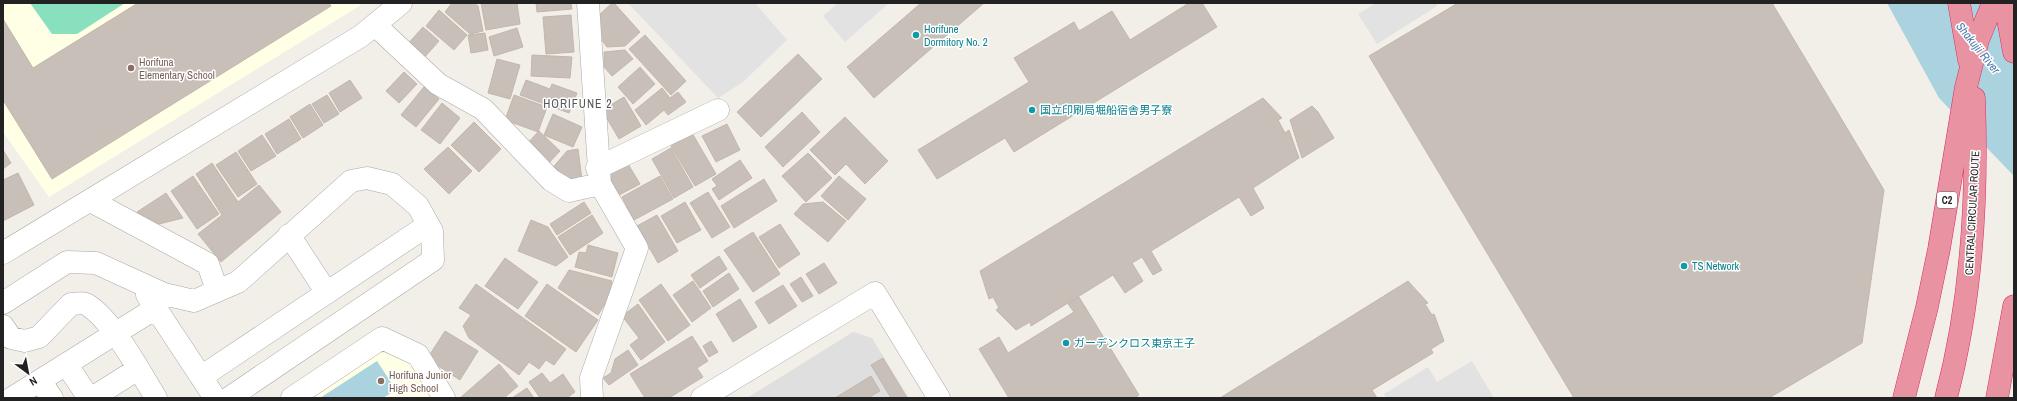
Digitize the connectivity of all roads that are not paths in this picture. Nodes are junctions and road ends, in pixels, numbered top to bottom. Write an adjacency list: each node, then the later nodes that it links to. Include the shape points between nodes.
1 (401, 3): 6 (street)
2 (588, 3): 9 (street)
3 (1959, 3): 38 (highway, CENTRAL CIRCULAR ROUTE, via 1974,95 1976,189 1966,301)
4 (1993, 3): 37 (highway, C2, via 1978,40 1966,87 1939,249)
5 (2005, 3): 7 (highway)
6 (375, 25): 9 (street, via 438,84 483,109 551,180 569,192); 10 (street)
7 (2014, 52)
8 (718, 110): 9 (street)
9 (598, 176): 34 (street, via 637,248 591,378)
10 (91, 201): 13 (street); 15 (street, via 208,264)
11 (428, 225): 12 (street, via 418,206 392,184 367,178 351,181); 16 (street); 31 (street, via 432,231 433,260)
12 (289, 235): 15 (street, via 238,282); 16 (street)
13 (3, 253)
14 (140, 284): 15 (street, via 164,294 194,301); 17 (street, via 96,262 67,262); 19 (street)
15 (218, 290)
16 (327, 293): 24 (street)
17 (3, 303)
18 (2014, 306): 39 (highway)
19 (156, 308): 21 (street); 24 (street)
20 (3, 326): 21 (street, via 11,338 25,341 39,337 71,304 85,303)
21 (115, 334): 22 (street); 23 (street)
22 (66, 364): 25 (street); 28 (street)
23 (138, 369): 26 (street); 29 (street)
24 (201, 377): 30 (street)
25 (46, 389): 27 (street)
26 (149, 395)
27 (12, 398)
28 (89, 398)
29 (92, 398)
30 (215, 398)
31 (229, 398)
32 (292, 398): 33 (street, via 382,338 418,355)
33 (444, 398)
34 (592, 398)
35 (702, 398): 36 (street, via 875,293)
36 (939, 398)
37 (1904, 398)
38 (1946, 398)
39 (1997, 398)

